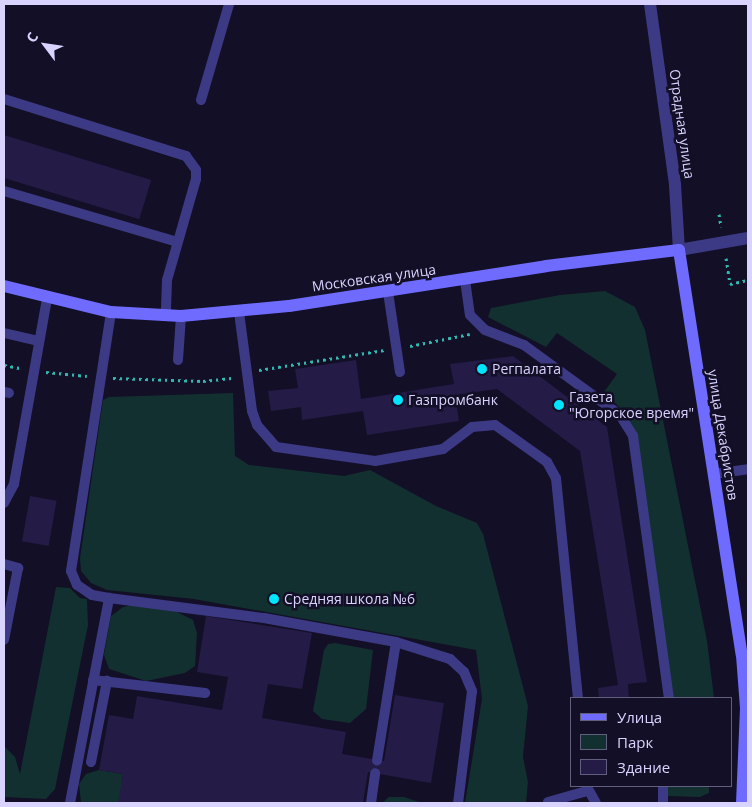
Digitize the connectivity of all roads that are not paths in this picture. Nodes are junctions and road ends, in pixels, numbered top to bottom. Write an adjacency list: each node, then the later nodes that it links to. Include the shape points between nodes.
1 (229, 4): 4 (lane)
2 (650, 4): 8 (street, Отрадная улица, via 675,185)
3 (4, 99): 7 (lane, via 186,156 196,170 196,179)
4 (201, 100)
5 (4, 191): 7 (lane)
6 (748, 238): 8 (street, Московская улица)
7 (177, 242): 15 (lane, via 165,293)
8 (679, 250): 9 (main road, Московская улица); 22 (main road, улица Декабристов)
9 (465, 280): 11 (main road, Московская улица); 32 (lane, via 470,315 485,330 524,345 620,415 633,436)
10 (4, 286): 12 (main road, Московская улица)
11 (388, 292): 14 (main road, Московская улица); 20 (lane)
12 (47, 298): 13 (main road, Московская улица); 18 (lane)
13 (111, 312): 15 (main road, Московская улица); 25 (lane, via 71,571 78,585 92,595)
14 (239, 312): 16 (main road, Московская улица); 31 (lane, via 256,425 276,447 374,461 443,449 472,427 495,426 547,462 556,478)
15 (166, 316): 16 (main road, Московская улица)
16 (181, 316): 19 (lane)
17 (4, 333): 18 (lane)
18 (39, 341): 23 (lane, via 14,484)
19 (178, 360)
20 (400, 372)
21 (748, 469): 22 (lane)
22 (714, 474): 33 (main road, улица Декабристов, via 742,655)
23 (4, 503)
24 (4, 564): 26 (lane, via 18,568)
25 (109, 598): 27 (lane, via 264,618); 28 (lane)
26 (4, 640)
27 (396, 642): 34 (lane); 42 (lane, via 450,659 464,672 472,690)
28 (93, 680): 29 (lane); 40 (lane)
29 (107, 681): 30 (lane); 35 (lane)
30 (205, 693)
31 (578, 697)
32 (669, 697)
33 (747, 744): 45 (main road, улица Декабристов)
34 (377, 760)
35 (91, 762)
36 (375, 773): 41 (lane)
37 (663, 787): 44 (lane)
38 (587, 789): 39 (lane); 43 (lane)
39 (548, 802)
40 (70, 803)
41 (371, 803)
42 (458, 803)
43 (596, 803)
44 (663, 803)
45 (742, 803)

